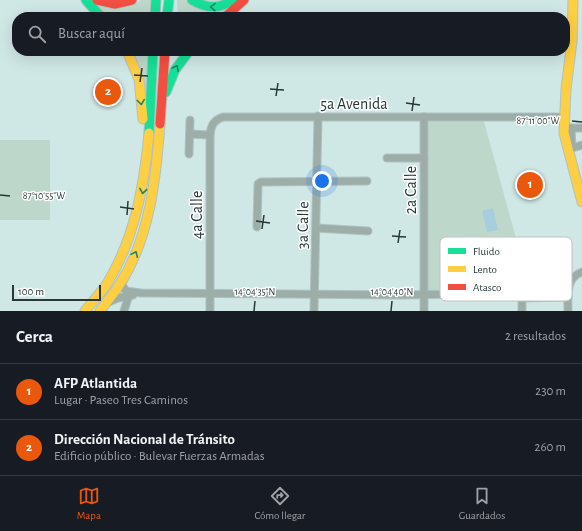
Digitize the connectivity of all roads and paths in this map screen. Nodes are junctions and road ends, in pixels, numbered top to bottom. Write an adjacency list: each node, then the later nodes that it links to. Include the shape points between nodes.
1 (132, 0): 8 (main road, via 118,4)
2 (156, 0): 10 (main road)
3 (168, 0): 11 (main road)
4 (192, 0): 5 (main road, one-way to 4, via 216,8 199,5)
5 (234, 0)
6 (244, 0): 12 (main road)
7 (573, 0): 20 (main road, via 572,42)
8 (92, 2): 9 (main road)
9 (98, 12)
10 (155, 12)
11 (167, 12)
12 (231, 12)
13 (129, 56): 29 (main road, one-way to 29, via 139,79)
14 (153, 56): 29 (main road)
15 (165, 56): 17 (main road)
16 (184, 56): 17 (main road, one-way to 16, via 172,76)
17 (160, 115): 40 (main road, one-way to 17, via 141,239 151,203)
18 (318, 116): 19 (street, 5a Avenida); 22 (street, 5a Avenida, via 223,117); 34 (street, 3a Calle)
19 (424, 117): 20 (street, 5a Avenida); 32 (street, 2a Calle)
20 (564, 117): 23 (main road)
21 (190, 120): 25 (street)
22 (216, 120): 26 (street, 4a Calle, via 211,126)
23 (567, 128): 24 (street); 28 (main road)
24 (582, 128)
25 (190, 134): 26 (street); 30 (street)
26 (210, 134): 43 (street, 4a Calle)
27 (582, 145): 28 (street)
28 (569, 149): 35 (main road)
29 (147, 153): 49 (main road, one-way to 49, via 141,199 130,239 108,280)
30 (189, 154)
31 (387, 158): 32 (street)
32 (424, 158): 44 (street, 2a Calle)
33 (367, 181): 34 (street)
34 (317, 182): 36 (street, via 259,183); 37 (street, 3a Calle)
35 (581, 196)
36 (257, 227)
37 (316, 228): 38 (street); 46 (street, 3a Calle)
38 (368, 231)
39 (582, 272): 41 (street)
40 (125, 274): 42 (street, via 123,289); 48 (main road)
41 (572, 279)
42 (141, 293): 43 (street); 47 (street)
43 (210, 294): 46 (street); 51 (street, 4a Calle)
44 (424, 294): 45 (street); 46 (street); 53 (street, 2a Calle)
45 (440, 294)
46 (315, 295): 52 (street, 3a Calle)
47 (129, 296): 48 (street, via 118,298); 50 (street)
48 (103, 308)
49 (86, 311)
50 (124, 311)
51 (210, 311)
52 (314, 311)
53 (424, 311)

